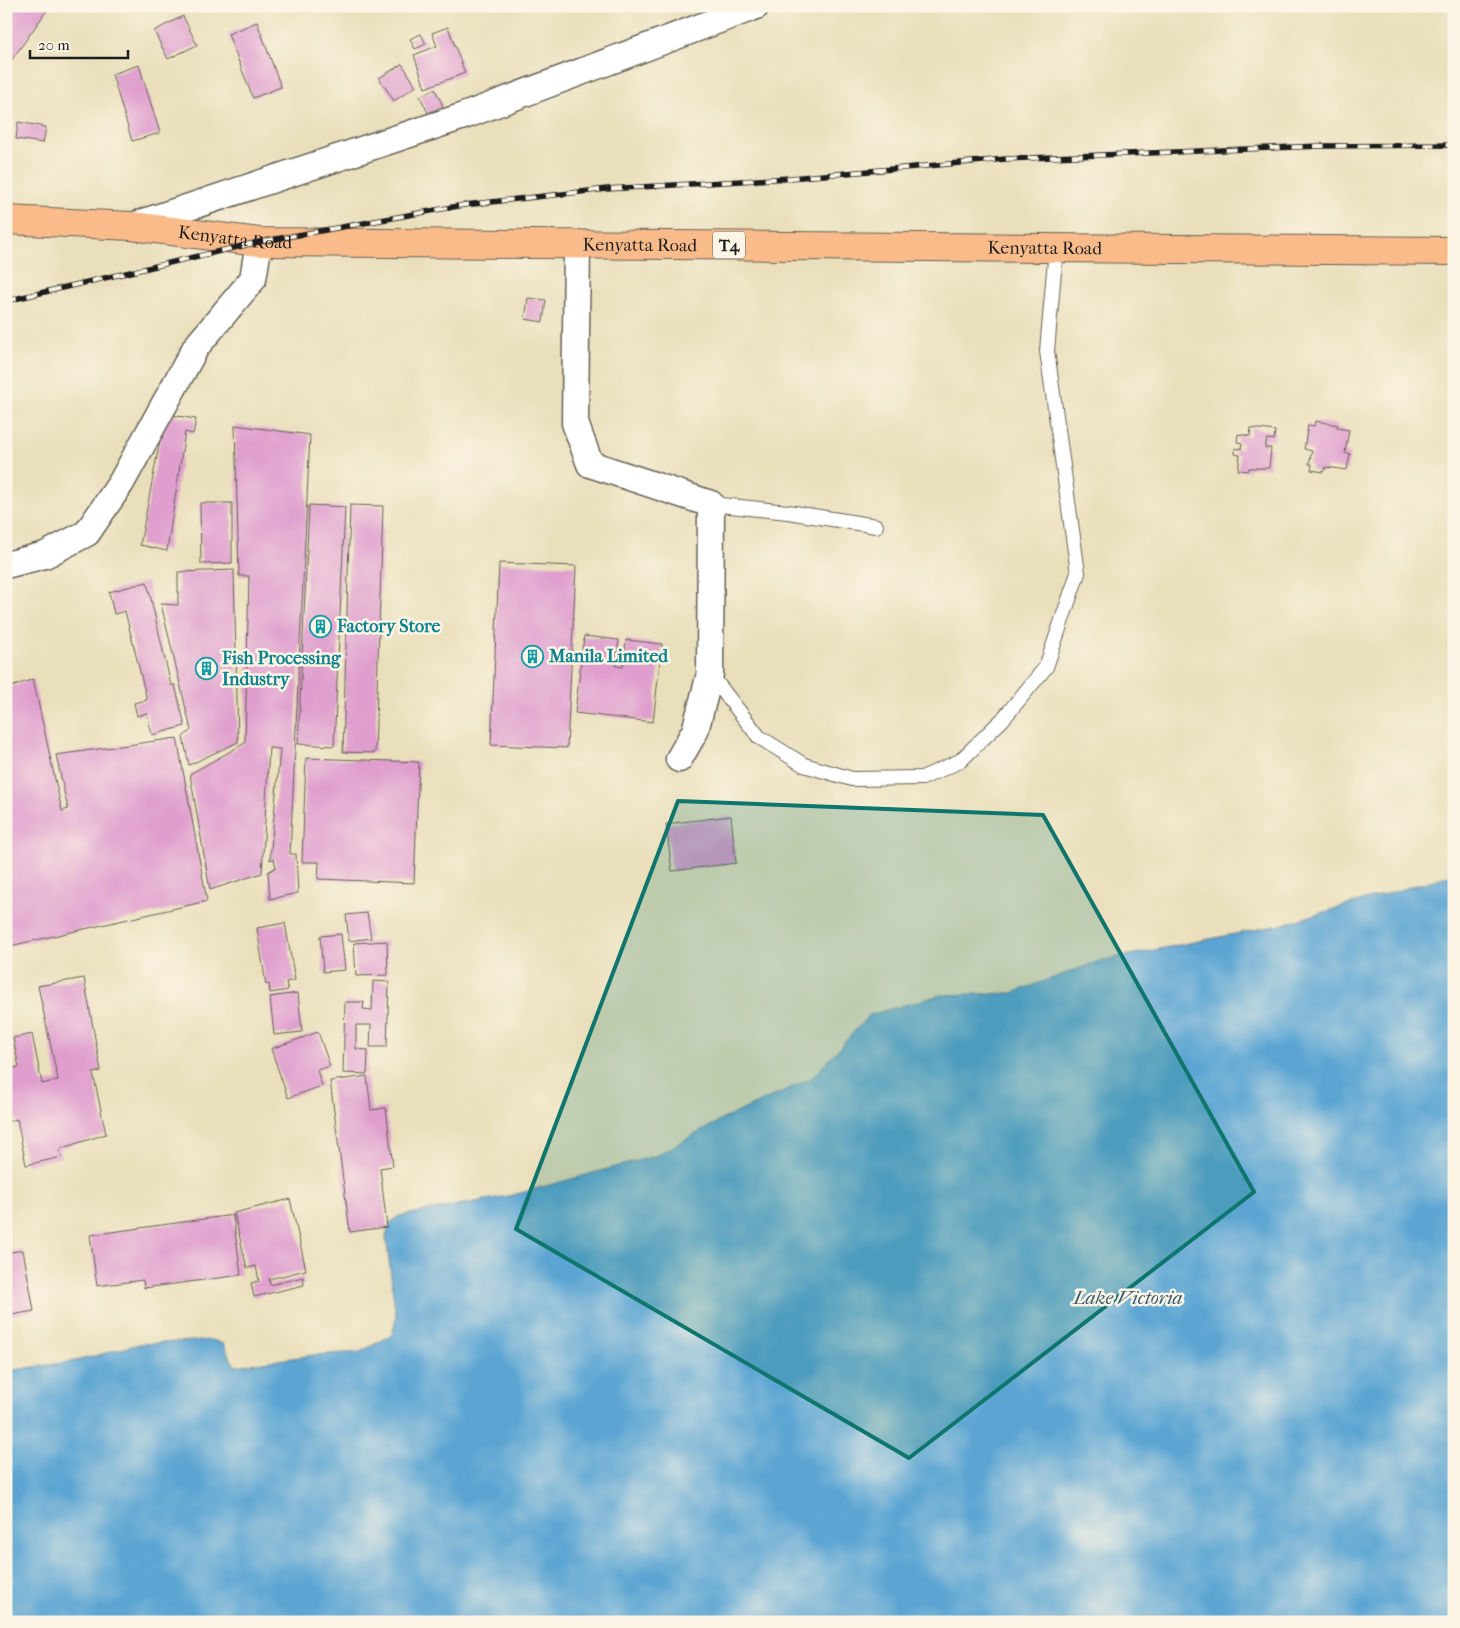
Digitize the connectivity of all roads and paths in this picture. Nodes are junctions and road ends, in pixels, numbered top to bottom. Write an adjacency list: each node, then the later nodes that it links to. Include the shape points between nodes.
1 (756, 6): 3 (street, via 460,117)
2 (6, 220): 3 (highway, Kenyatta Road / T4)
3 (132, 226): 4 (highway, Kenyatta Road / T4)
4 (259, 242): 5 (highway, Kenyatta Road / T4); 10 (street, via 253,279 196,347 121,483 87,533 45,555)
5 (577, 244): 6 (highway, Kenyatta Road / T4); 8 (street, via 575,423 590,464)
6 (1056, 248): 7 (highway, Kenyatta Road / T4); 11 (lane, via 1048,351 1078,573 1046,667 1003,719 960,761 922,778 852,779 798,763 759,737)
7 (1454, 251)
8 (711, 504): 9 (lane); 11 (street)
9 (876, 526)
10 (6, 565)
11 (710, 674): 12 (street, via 695,730)
12 (679, 759)

